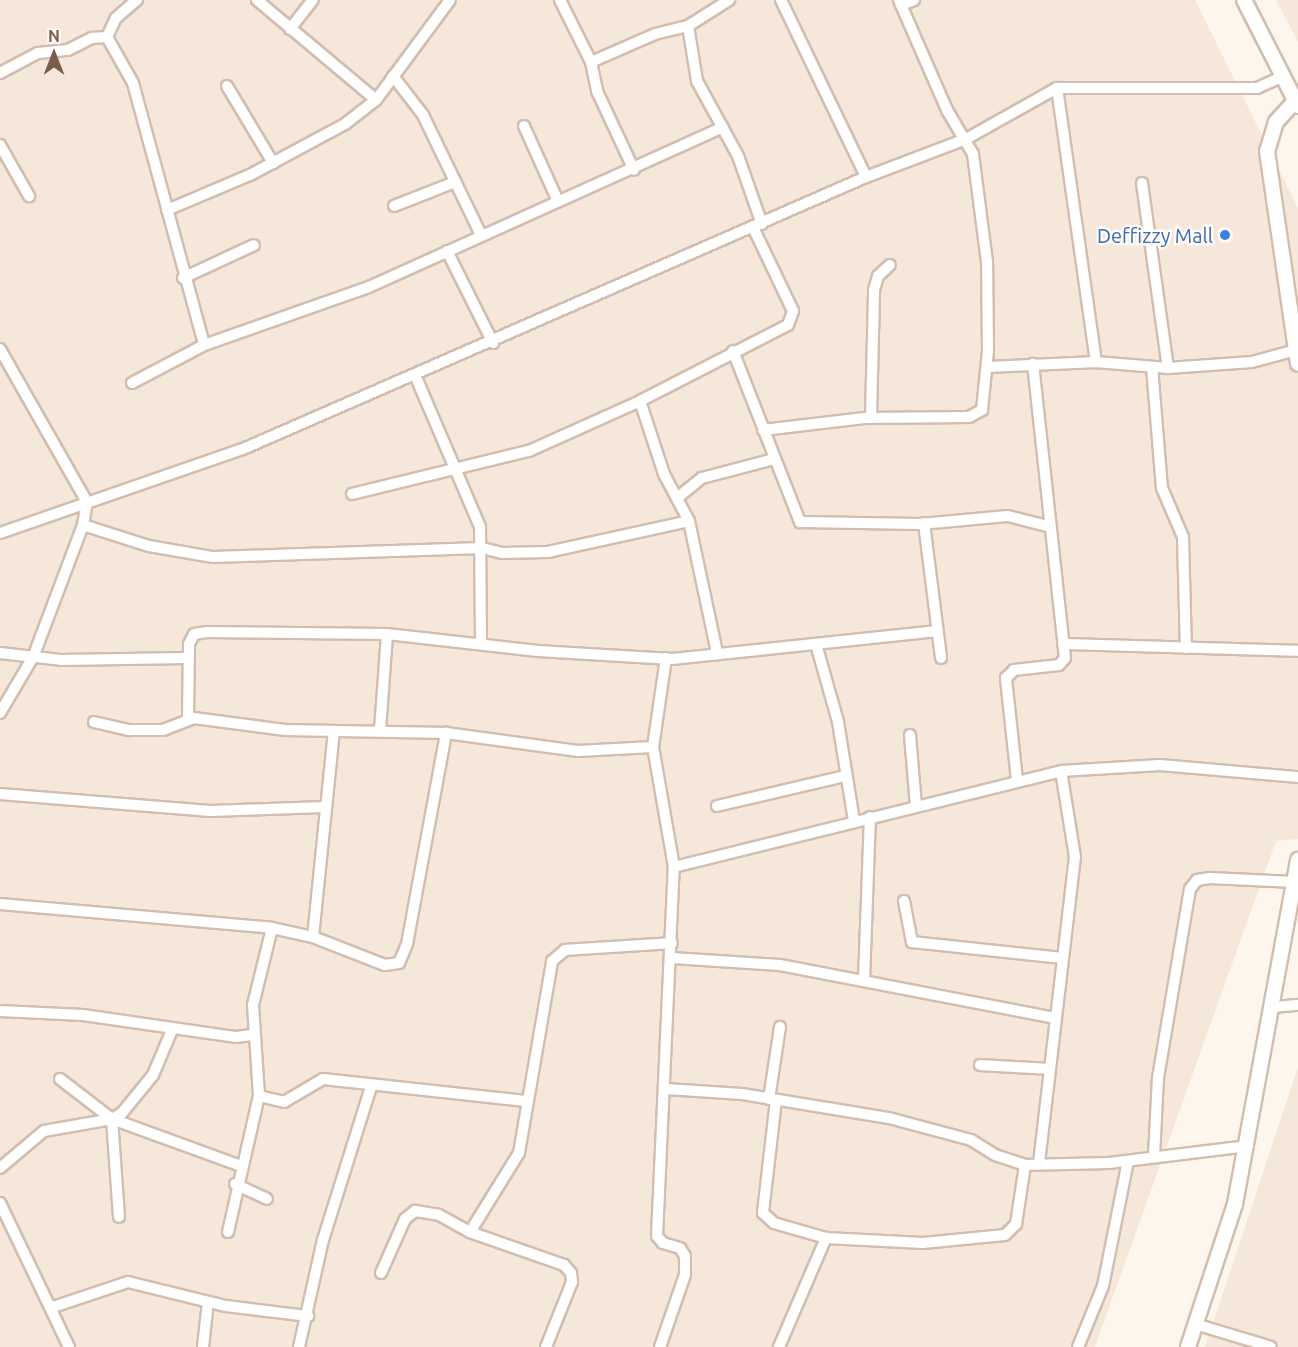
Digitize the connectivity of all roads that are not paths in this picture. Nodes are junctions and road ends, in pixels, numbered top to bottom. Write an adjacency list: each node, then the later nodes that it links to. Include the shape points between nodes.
1 (137, 0): 13 (street, via 116,18)
2 (256, 0): 12 (street)
3 (313, 0): 12 (street)
4 (450, 0): 16 (street)
5 (560, 0): 14 (street)
6 (729, 0): 11 (street)
7 (781, 0): 28 (street)
8 (914, 0): 10 (street)
9 (1244, 0): 17 (street)
10 (900, 2): 24 (street, via 947,110)
11 (688, 26): 14 (street, via 655,34); 23 (street, via 697,81)
12 (290, 29): 20 (street)
13 (107, 37): 15 (street, via 92,38 68,50 38,53); 34 (street, via 133,83)
14 (591, 62): 27 (street, via 597,91)
15 (0, 73)
16 (393, 76): 20 (street); 29 (street, via 418,106)
17 (1284, 76): 19 (street, via 1257,88); 21 (street)
18 (227, 86): 26 (street)
19 (1058, 88): 24 (street); 46 (street)
20 (376, 100): 26 (street, via 337,129)
21 (1297, 104): 45 (street, via 1276,122 1267,151)
22 (524, 126): 32 (street)
23 (723, 127): 27 (street); 35 (street)
24 (966, 139): 28 (street); 48 (street, via 973,154 987,262)
25 (0, 145): 31 (street)
26 (273, 163): 34 (street)
27 (634, 170): 32 (street)
28 (866, 177): 35 (street)
29 (455, 182): 33 (street); 36 (street)
30 (1142, 183): 50 (street)
31 (29, 196)
32 (557, 199): 36 (street)
33 (394, 206)
34 (167, 210): 40 (street)
35 (757, 226): 41 (street); 44 (street, via 793,319)
36 (481, 235): 38 (street)
37 (254, 245): 40 (street)
38 (447, 251): 41 (street); 42 (street, via 369,287)
39 (890, 265): 54 (street, via 878,276 874,290)
40 (183, 278): 42 (street)
41 (493, 343): 51 (street)
42 (204, 345): 52 (street)
43 (0, 349): 60 (street)
44 (733, 351): 53 (street); 55 (street)
45 (1297, 357): 50 (street)
46 (1096, 362): 47 (street); 49 (street)
47 (1033, 364): 48 (street); 64 (street, via 1044,437)
48 (988, 367): 54 (street, via 982,410 969,417)
49 (1152, 367): 50 (street); 72 (street, via 1162,488 1183,537)
50 (1168, 368)
51 (415, 375): 57 (street); 60 (street, via 243,449)
52 (132, 383)
53 (640, 401): 57 (street, via 529,451); 59 (street)
54 (872, 417): 55 (street)
55 (764, 430): 56 (street)
56 (774, 459): 59 (street, via 702,478); 62 (street, via 800,522)
57 (459, 470): 58 (street); 66 (street, via 480,527)
58 (352, 494)
59 (677, 498): 61 (street)
60 (87, 502): 63 (street); 65 (street)
61 (689, 521): 66 (street, via 548,552 502,553); 75 (street)
62 (924, 523): 64 (street, via 1008,516); 67 (street)
63 (83, 525): 66 (street, via 140,543 213,557); 76 (street)
64 (1047, 526): 71 (street)
65 (0, 533)
66 (482, 548): 69 (street)
67 (938, 631): 70 (street); 79 (street)
68 (387, 634): 69 (street); 77 (street, via 207,632 194,634); 83 (street)
69 (481, 644): 78 (street)
70 (816, 644): 75 (street); 89 (street, via 837,722)
71 (1063, 644): 72 (street); 91 (street, via 1064,663 1014,670 1006,678)
72 (1186, 648): 73 (street)
73 (1298, 651)
74 (0, 653): 76 (street)
75 (717, 653): 78 (street)
76 (33, 657): 77 (street); 80 (street)
77 (186, 658): 81 (street)
78 (666, 658): 87 (street)
79 (941, 658)
80 (0, 713)
81 (188, 718): 82 (street, via 163,730 129,730); 84 (street)
82 (94, 722)
83 (380, 730): 84 (street); 85 (street)
84 (334, 731): 95 (street)
85 (446, 733): 87 (street, via 578,751); 104 (street, via 407,944 399,963 385,964)
86 (910, 735): 94 (street)
87 (653, 747): 99 (street)
88 (1061, 771): 90 (street, via 1160,765); 91 (street); 107 (street, via 1075,856)
89 (845, 776): 93 (street); 97 (street)
90 (1298, 777)
91 (1017, 780): 94 (street)
92 (0, 794): 95 (street, via 210,811)
93 (717, 806)
94 (915, 806): 96 (street)
95 (325, 807): 104 (street)
96 (870, 817): 97 (street); 108 (street)
97 (854, 821): 99 (street)
98 (1298, 860): 100 (street)
99 (674, 867): 105 (street)
100 (1294, 882): 110 (street); 126 (street, via 1210,878 1197,880 1190,889 1158,1078)
101 (904, 902): 107 (street, via 912,942)
102 (0, 904): 103 (street)
103 (272, 928): 104 (street); 115 (street, via 253,1005)
104 (313, 936)
105 (672, 943): 106 (street); 123 (street, via 558,954 545,984 541,1036)
106 (672, 958): 108 (street, via 736,959); 120 (street)
107 (1062, 958): 112 (street)
108 (864, 981): 112 (street)
109 (1298, 1005): 110 (street)
110 (1273, 1007): 125 (street)
111 (0, 1011): 114 (street, via 83,1015)
112 (1056, 1018): 117 (street)
113 (780, 1027): 122 (street)
114 (172, 1030): 115 (street); 124 (street, via 153,1075)
115 (252, 1035): 121 (street)
116 (980, 1065): 117 (street)
117 (1050, 1069): 128 (street)
118 (60, 1078): 124 (street)
119 (371, 1087): 121 (street, via 323,1078 284,1102); 123 (street); 142 (street, via 323,1240)
120 (666, 1089): 122 (street); 148 (street, via 657,1236 663,1243 680,1248 686,1256 685,1275)
121 (259, 1096): 130 (street)
122 (772, 1099): 129 (street, via 939,1129); 138 (street, via 764,1213 774,1223)
123 (526, 1101): 137 (street, via 512,1171)
124 (112, 1119): 130 (street); 131 (street, via 44,1131); 135 (street)
125 (1248, 1146): 126 (street); 143 (street, via 1235,1204)
126 (1154, 1156): 127 (street)
127 (1128, 1161): 128 (street); 150 (street, via 1103,1286)
128 (1039, 1163): 129 (street)
129 (1025, 1165): 138 (street, via 1016,1224 1005,1235 923,1243)
130 (241, 1166): 132 (street)
131 (0, 1168)
132 (235, 1184): 133 (street); 136 (street)
133 (267, 1199)
134 (0, 1203): 141 (street)
135 (119, 1217)
136 (228, 1232)
137 (470, 1232): 139 (street, via 439,1215 415,1211 405,1219); 147 (street, via 564,1265 571,1273 572,1282)
138 (826, 1238): 149 (street)
139 (381, 1273)
140 (207, 1302): 141 (street, via 128,1282 112,1283); 142 (street); 145 (street)
141 (53, 1307): 144 (street)
142 (308, 1316): 146 (street)
143 (1195, 1324): 151 (street); 152 (street)
144 (69, 1347)
145 (203, 1347)
146 (298, 1347)
147 (546, 1347)
148 (660, 1347)
149 (779, 1347)
150 (1078, 1347)
151 (1188, 1347)
152 (1271, 1347)

